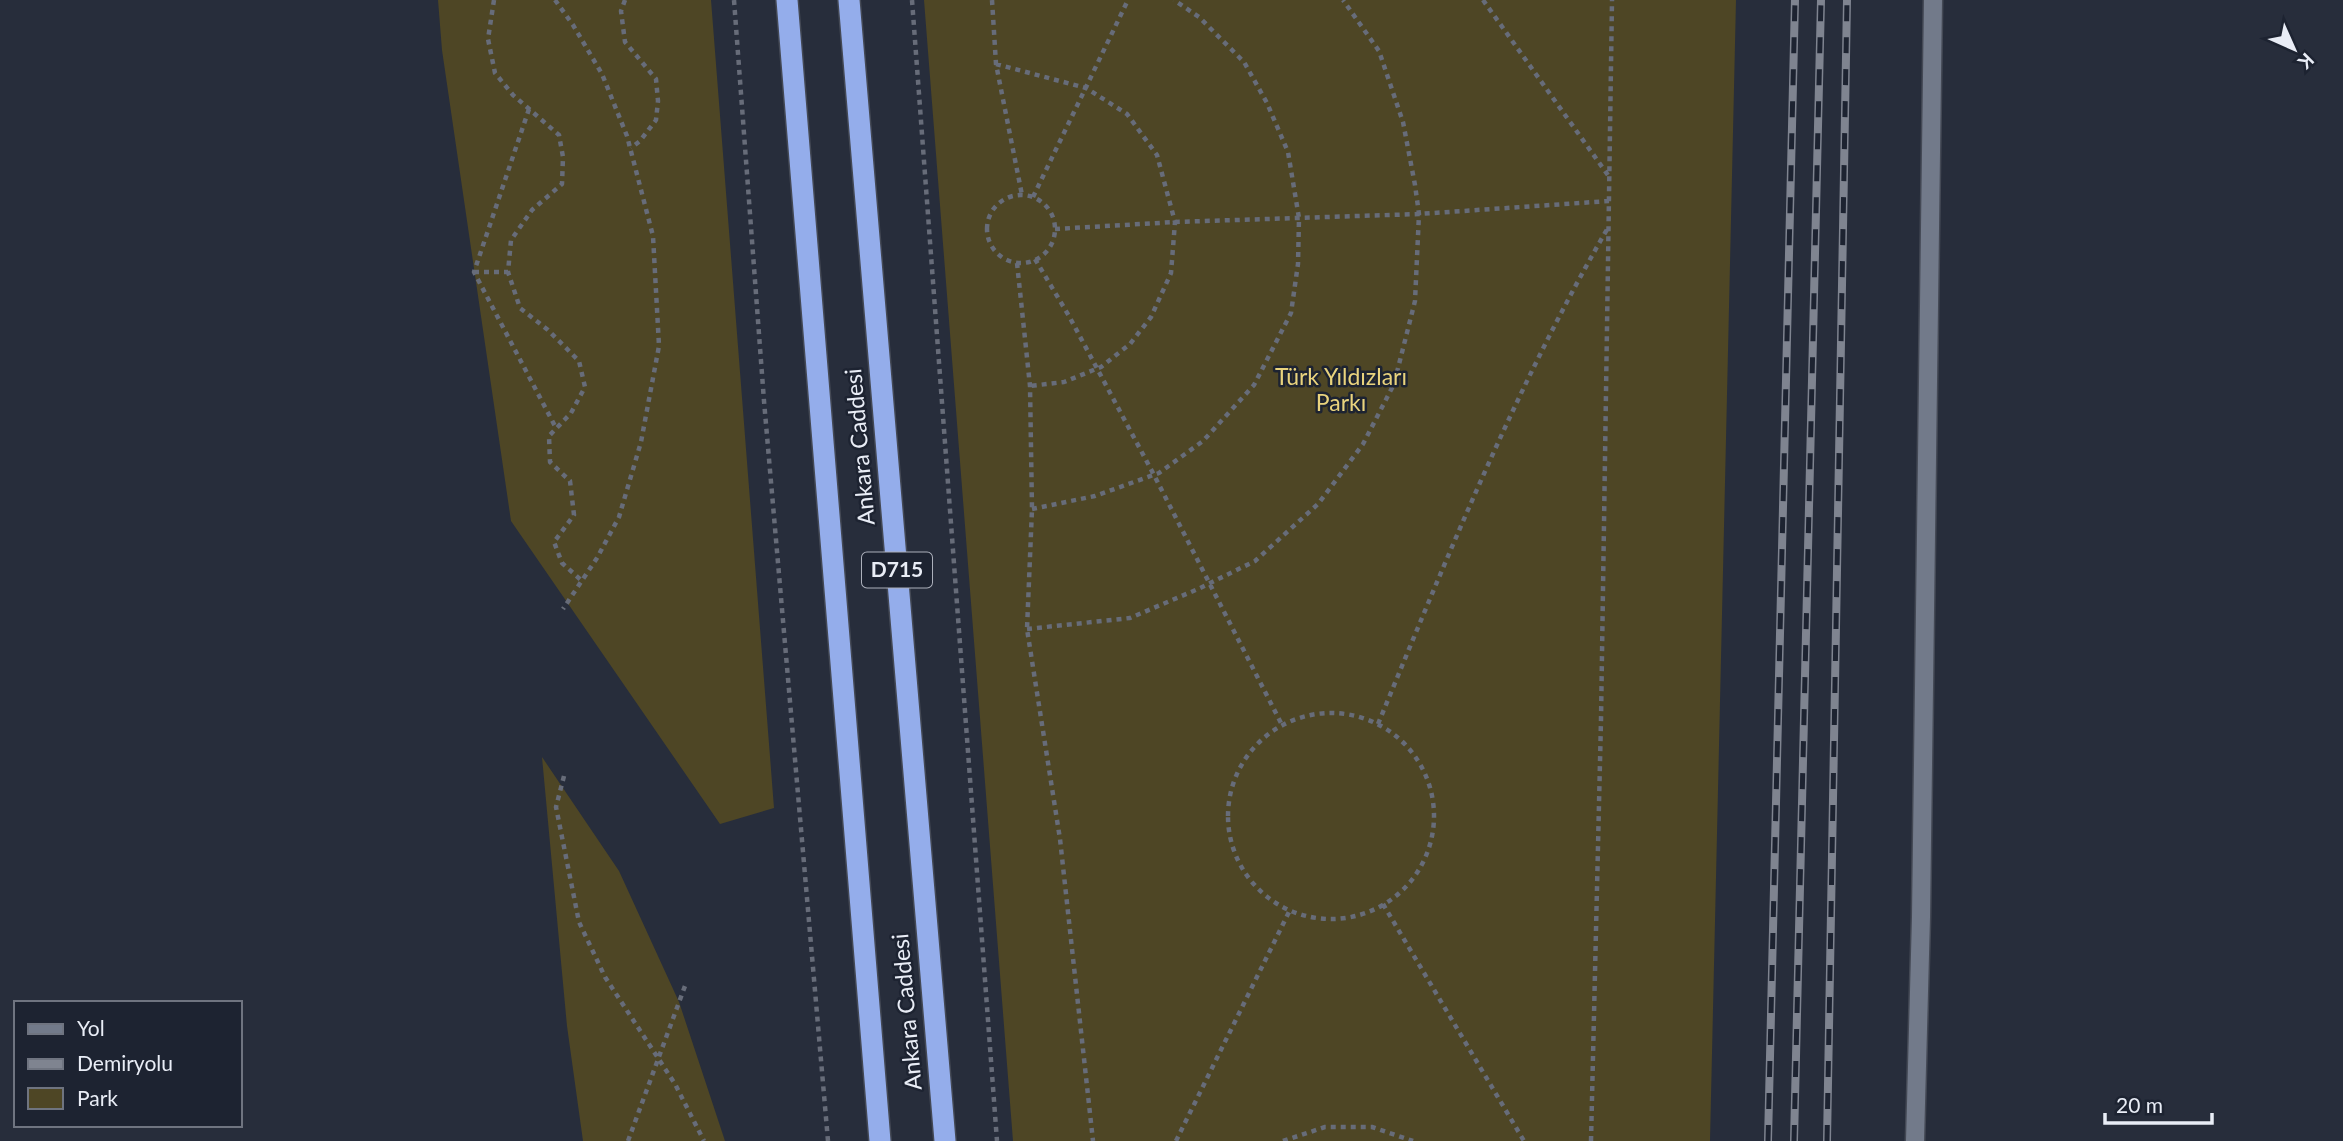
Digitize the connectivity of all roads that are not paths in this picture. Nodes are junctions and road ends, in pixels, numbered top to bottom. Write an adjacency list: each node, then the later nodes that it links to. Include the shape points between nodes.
1 (787, 0): 4 (highway, Ankara Caddesi / D715)
2 (849, 0): 5 (highway, Ankara Caddesi / D715)
3 (1933, 0): 6 (street)
4 (880, 1141)
5 (944, 1141)
6 (1915, 1141)

